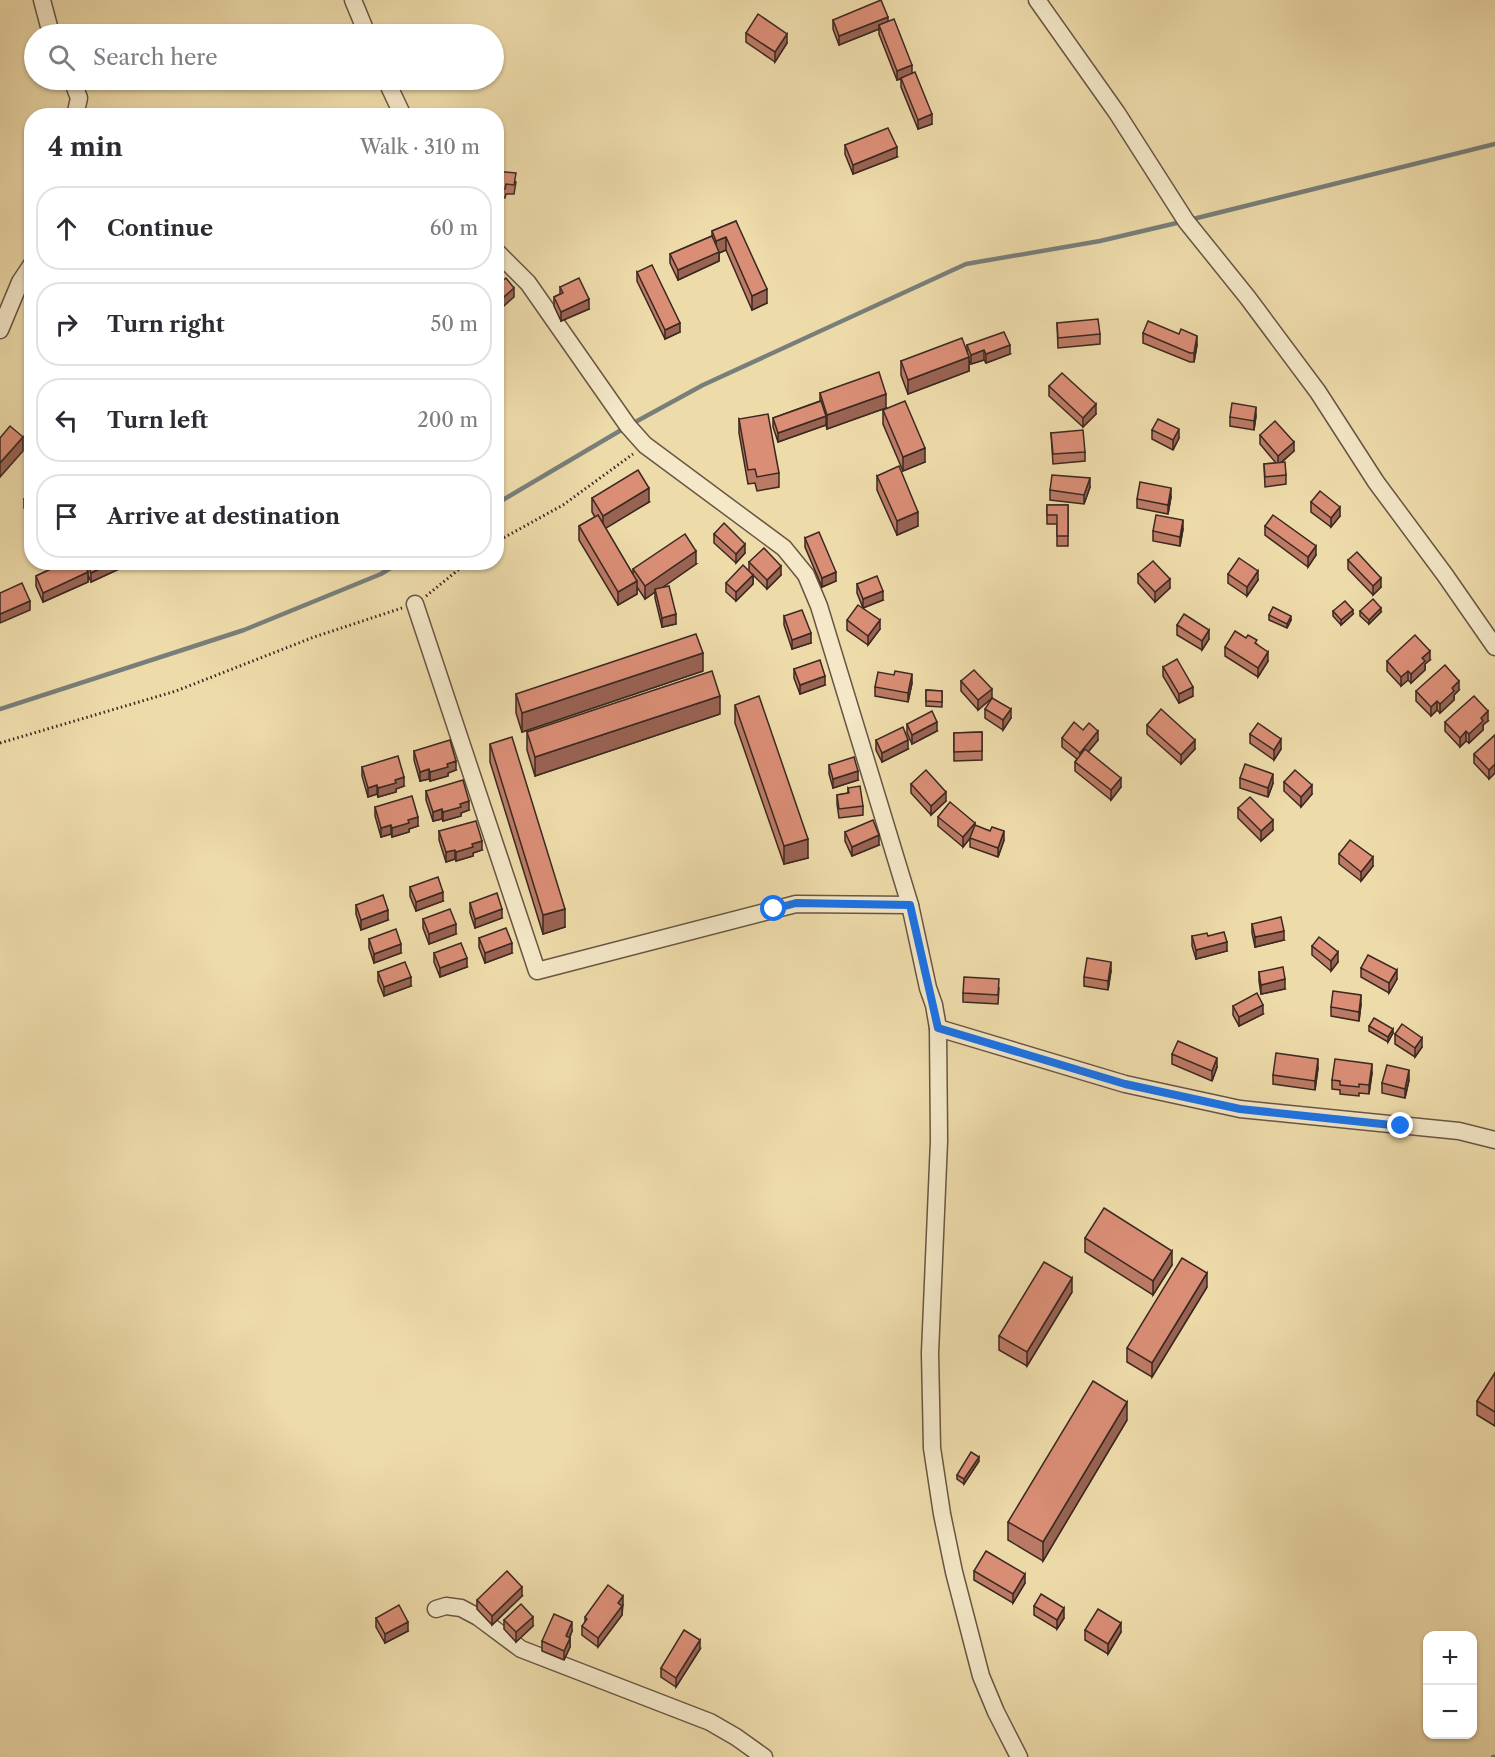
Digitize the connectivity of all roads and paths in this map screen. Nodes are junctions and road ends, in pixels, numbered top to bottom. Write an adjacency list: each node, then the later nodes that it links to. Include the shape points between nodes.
1 (42, 0): 4 (street)
2 (353, 0): 5 (street)
3 (1036, 0): 17 (street, via 1118,113 1186,221 1318,392 1376,482)
4 (48, 24)
5 (363, 24)
6 (76, 90): 8 (street)
7 (391, 90): 9 (street)
8 (77, 108)
9 (399, 108)
10 (504, 260): 13 (street, via 528,283)
11 (24, 276): 12 (street)
12 (0, 330)
13 (645, 446): 14 (path, via 563,505); 19 (street, via 784,548 806,575 819,606)
14 (504, 538)
15 (458, 570): 16 (path)
16 (415, 604): 18 (path, via 314,637 176,691); 19 (street, via 537,971 796,903)
17 (1495, 647)
18 (0, 743)
19 (910, 905): 20 (street)
20 (938, 1028): 21 (street, via 1125,1084 1240,1109 1459,1131); 24 (street, via 939,1141 930,1353 932,1448 954,1572 981,1676)
21 (1495, 1140)
22 (436, 1609): 23 (street, via 461,1608 521,1649 710,1722)
23 (764, 1757)
24 (1019, 1757)

